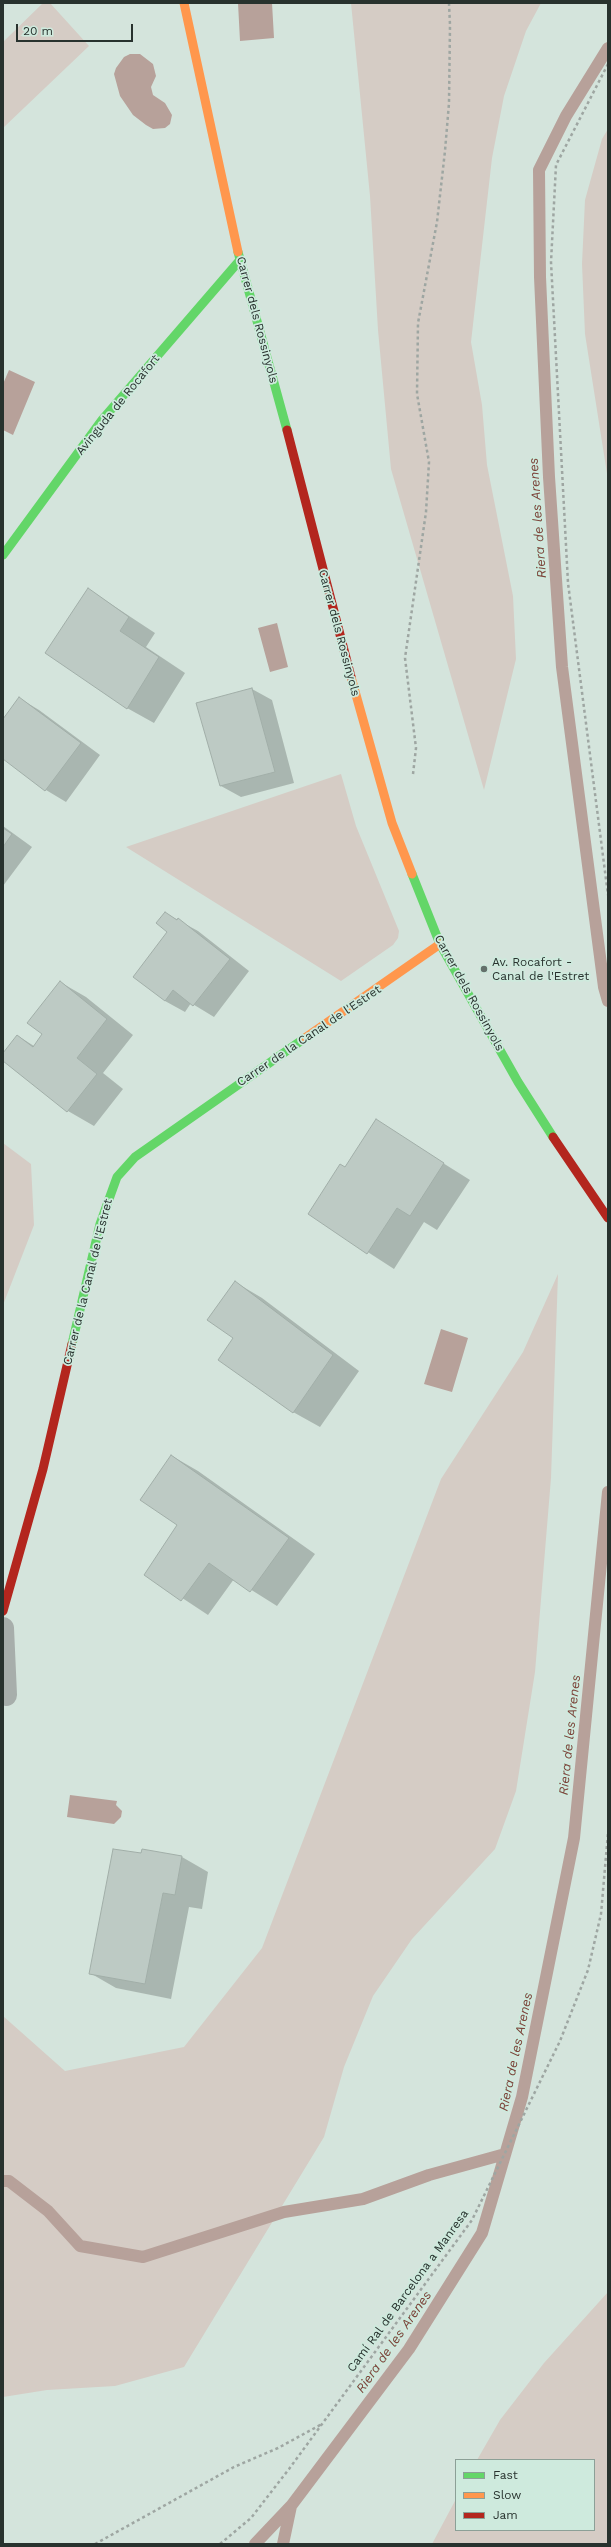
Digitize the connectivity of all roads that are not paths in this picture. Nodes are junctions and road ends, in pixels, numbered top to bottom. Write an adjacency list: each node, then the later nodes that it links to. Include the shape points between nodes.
1 (184, 3): 2 (street, Carrer dels Rossinyols)
2 (240, 260): 3 (street, Avinguda de Rocafort, via 102,420); 4 (street, Carrer dels Rossinyols, via 298,471 335,621 392,823)
3 (3, 556)
4 (440, 944): 5 (street, Carrer dels Rossinyols, via 522,1089 580,1180); 6 (street, Carrer de la Canal de l'Estret, via 135,1157 117,1177 100,1224 43,1469)
5 (608, 1218)
6 (3, 1611)
7 (3, 1628): 8 (street)
8 (6, 1695)

